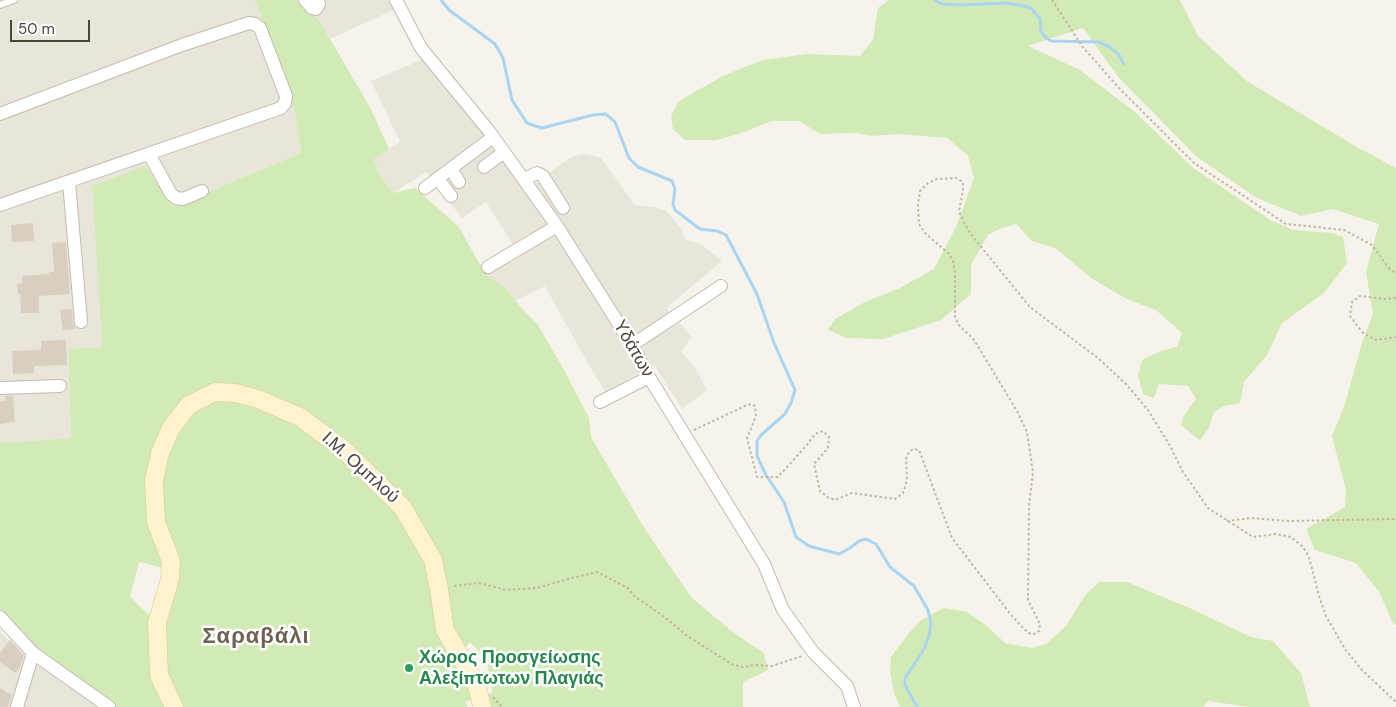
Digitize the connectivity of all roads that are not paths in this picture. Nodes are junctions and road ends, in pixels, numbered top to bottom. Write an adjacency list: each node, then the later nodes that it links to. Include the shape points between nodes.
1 (14, 0): 5 (lane)
2 (305, 0): 3 (street, via 316,9)
3 (318, 0)
4 (396, 0): 7 (street, Υδάτων, via 421,48)
5 (0, 6)
6 (0, 114): 10 (street, via 182,45 249,23 260,28 286,96 281,108)
7 (491, 134): 8 (street); 9 (street, Υδάτων); 12 (street)
8 (462, 151)
9 (504, 152): 11 (street); 14 (street, Υδάτων)
10 (149, 154): 15 (street); 18 (street, via 176,198 183,199)
11 (484, 167)
12 (451, 169): 13 (street); 16 (street)
13 (438, 179): 17 (street); 19 (street)
14 (524, 179): 21 (street, via 537,173 543,176); 22 (street, Υδάτων)
15 (69, 182): 20 (street); 25 (street)
16 (459, 182)
17 (425, 188)
18 (202, 192)
19 (451, 196)
20 (0, 205)
21 (563, 208)
22 (556, 226): 23 (street); 26 (street, Υδάτων)
23 (488, 268)
24 (721, 286): 26 (street)
25 (81, 322)
26 (632, 345): 27 (street, Υδάτων)
27 (649, 377): 30 (street); 37 (street, Υδάτων, via 764,564 783,610 813,652 847,686)
28 (60, 386): 29 (street)
29 (0, 388)
30 (600, 402)
31 (0, 617): 32 (street)
32 (32, 653): 33 (street); 34 (street)
33 (102, 705)
34 (17, 707)
35 (174, 707): 36 (street, Ι.Μ. Ομπλού, via 159,675 158,623 170,579 170,561 156,522 154,481 160,453 171,428 189,405 216,392 235,393 300,417 343,449 403,508 433,560 444,630 477,686)
36 (482, 707)
37 (854, 707)

